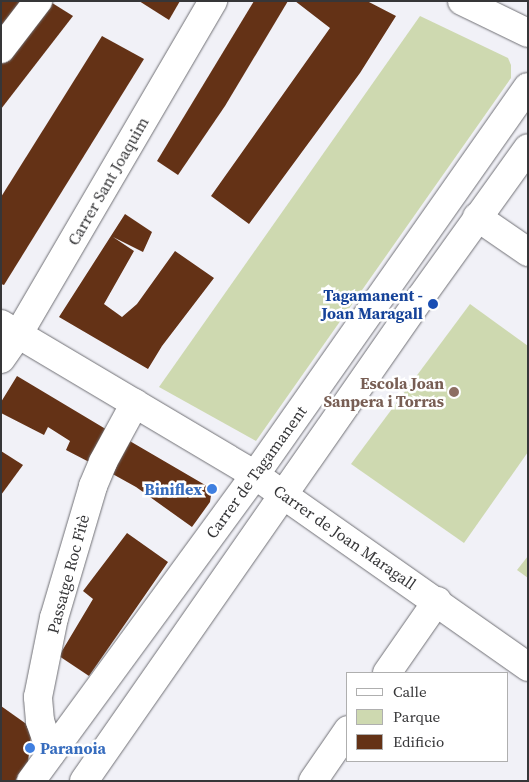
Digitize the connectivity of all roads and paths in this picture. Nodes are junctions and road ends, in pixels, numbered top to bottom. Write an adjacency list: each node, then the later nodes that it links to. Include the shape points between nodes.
1 (38, 1): 5 (street)
2 (213, 1): 10 (street, Carrer Sant Joaquim)
3 (462, 1): 4 (street)
4 (528, 33)
5 (1, 49)
6 (528, 87): 13 (street, Carrer de Tagamanent)
7 (528, 148): 8 (street, Carrer de Tagamanent)
8 (477, 217): 9 (street); 14 (street, Carrer de Tagamanent)
9 (528, 252)
10 (10, 329): 11 (street, Carrer Sant Joaquim); 12 (street, Carrer de Joan Maragall)
11 (1, 359)
12 (135, 403): 13 (street, Carrer de Joan Maragall); 19 (street, Passatge Roc Fitè, via 93,486 54,618 38,697 40,722)
13 (255, 475): 14 (street, Carrer de Joan Maragall); 19 (street, Carrer de Tagamanent)
14 (283, 494): 15 (street, Carrer de Joan Maragall); 21 (street, Carrer de Tagamanent)
15 (437, 601): 16 (street, Carrer de Joan Maragall); 17 (street)
16 (528, 667)
17 (388, 672)
18 (346, 733): 22 (street)
19 (51, 753): 20 (street, Carrer de Tagamanent)
20 (31, 781)
21 (84, 781)
22 (313, 781)

